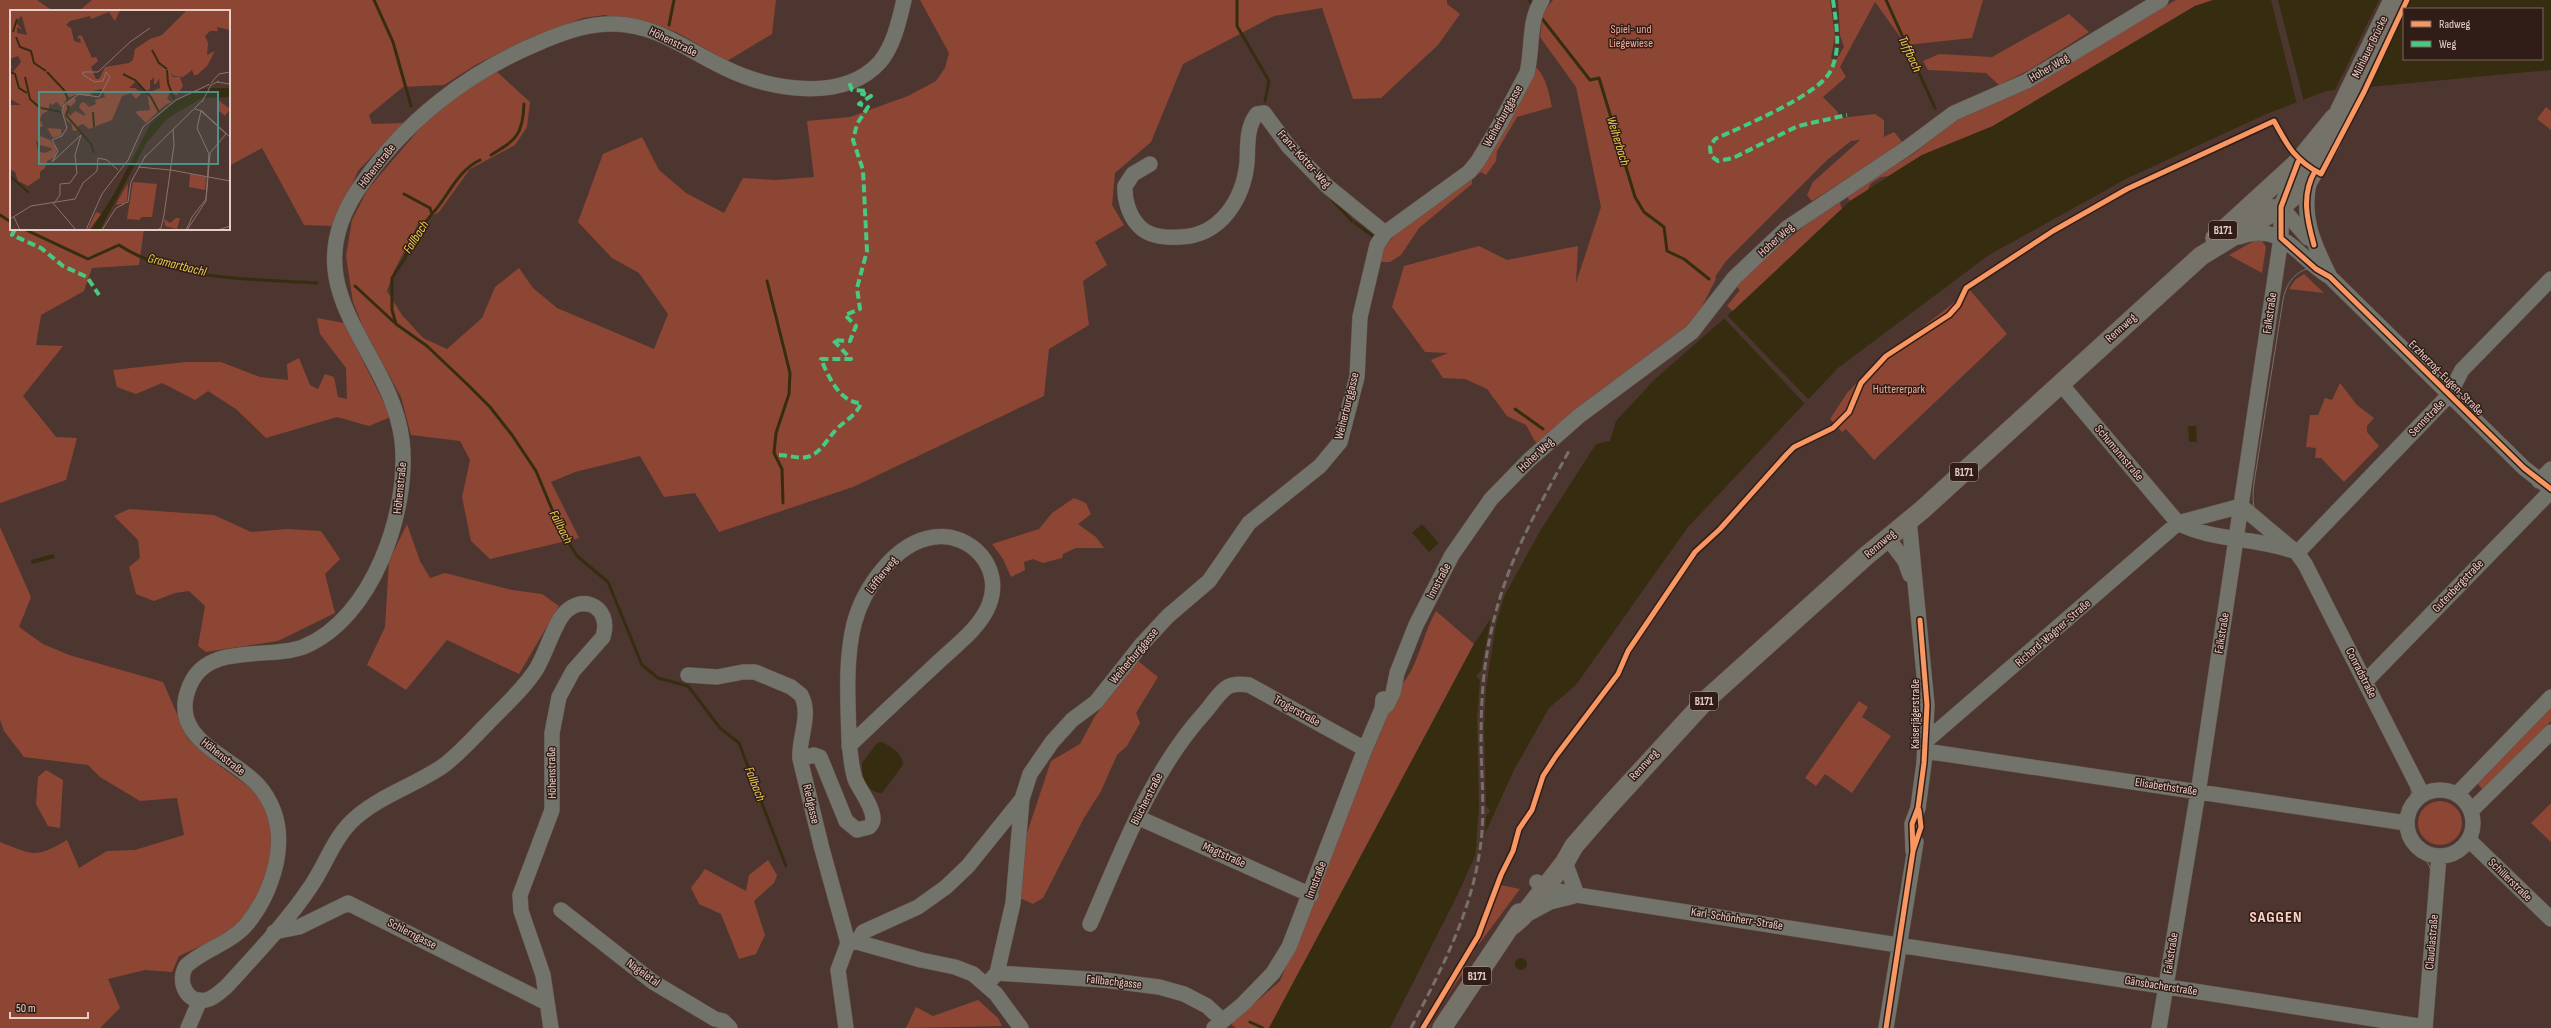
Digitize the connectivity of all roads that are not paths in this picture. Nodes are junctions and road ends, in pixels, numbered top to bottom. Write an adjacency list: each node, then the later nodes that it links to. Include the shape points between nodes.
1 (904, 0): 62 (street, Höhenstraße, via 894,36 881,60 857,78 841,85 824,88 782,85 750,79 724,68 666,36 640,27 609,24 572,30 518,51 455,88 399,139 362,184 347,208 338,232 336,272 349,319 396,410 403,460 398,512 391,538 376,570 354,604 330,630 317,640 295,649 216,660 196,674 190,685 185,709 190,728 208,747 261,788 274,810 279,836 274,872 251,920 229,940 192,960 182,972 183,987 188,994)
2 (1542, 0): 12 (street, Weiherburggasse, via 1534,16 1531,58 1527,73 1478,161 1451,186)
3 (2161, 0): 29 (street, Hoher Weg, via 2027,81 1954,113 1907,148 1786,228 1734,278 1692,332 1579,416 1529,460 1491,499)
4 (2393, 0): 5 (main road, Mühlauer Brücke / B171)
5 (2348, 94): 6 (main road, Rennweg / B171)
6 (2340, 110): 7 (main road, Rennweg / B171); 9 (main road, Rennweg / B171, via 2331,143)
7 (2298, 162): 10 (main road, Rennweg / B171); 11 (street)
8 (1150, 164): 12 (street, Franz-Kotter-Weg, via 1133,174 1125,186 1128,206 1138,226 1165,238 1184,237 1206,231 1222,220 1238,196 1247,165 1251,124 1257,114 1264,113 1289,146 1327,186)
9 (2310, 179): 11 (main road, Rennweg / B171, via 2293,198); 15 (street, via 2306,209)
10 (2249, 206): 11 (street); 16 (main road, Rennweg / B171, via 2208,244)
11 (2281, 206): 13 (street, Falkstraße); 14 (main road, Rennweg / B171); 15 (street)
12 (1385, 233): 43 (street, Weiherburggasse, via 1377,246 1360,317 1357,377 1340,442 1320,466 1248,523 1209,581 1168,616 1096,702 1072,720 1052,742 1030,774)
13 (2281, 238): 14 (street, via 2257,232); 17 (street, via 2316,269); 23 (street, Falkstraße)
14 (2225, 243): 16 (main road, Rennweg / B171)
15 (2314, 245): 17 (street)
16 (2201, 256): 19 (main road, Rennweg / B171)
17 (2330, 277): 20 (street, Erzherzog-Eugen-Straße)
18 (2551, 279): 20 (street, Sennstraße, via 2462,370)
19 (2060, 383): 24 (main road, Rennweg / B171); 25 (street, Schumannstraße)
20 (2449, 395): 22 (street, Erzherzog-Eugen-Straße); 28 (street, Sennstraße)
21 (2551, 469): 22 (street, Gutenbergstraße)
22 (2547, 487): 32 (street, Gutenbergstraße)
23 (2241, 506): 25 (street); 27 (street, Falkstraße); 28 (street, Conradstraße)
24 (1909, 520): 26 (main road, Rennweg / B171); 30 (street, Kaiserjägerstraße)
25 (2178, 523): 27 (street, via 2194,531); 37 (street, Richard-Wagner-Straße)
26 (1887, 537): 30 (street, Kaiserjägerstraße, via 1905,561); 48 (main road, Rennweg / B171, via 1706,700 1646,762)
27 (2237, 538): 28 (street, via 2268,543); 40 (street, Falkstraße)
28 (2297, 553): 32 (street, Conradstraße, via 2310,572)
29 (1452, 555): 38 (street, Innstraße, via 1416,625 1397,673 1385,691 1382,709)
30 (1915, 589): 37 (street, Kaiserjägerstraße, via 1925,665)
31 (688, 675): 39 (street, Riedgasse, via 717,677 755,672 799,692 804,701 805,720 799,748)
32 (2366, 681): 41 (street, Conradstraße)
33 (1226, 688): 38 (street, Trogerstraße, via 1239,684 1250,685); 45 (street, Blücherstraße, via 1197,721 1167,762)
34 (2551, 697): 42 (street)
35 (2551, 732): 44 (street)
36 (849, 746): 36 (street, Löfflerweg, via 850,647 854,624 867,593 897,555 911,546 929,538 939,537 965,542 984,558 992,577 992,597 985,614); 39 (street, Löfflerweg, via 855,778 873,819 870,827 865,829 852,828 846,821 820,757)
37 (1926, 746): 40 (street, Elisabethstraße); 59 (street, Kaiserjägerstraße, via 1918,808 1912,824 1913,851)
38 (1364, 749): 51 (street, Innstraße)
39 (800, 759): 58 (street, Riedgasse, via 822,849)
40 (2198, 791): 46 (street, Elisabethstraße); 61 (street, Falkstraße)
41 (2422, 794): 42 (street, via 2439,789); 46 (street, via 2410,808)
42 (2457, 794): 44 (street, via 2466,801)
43 (1022, 799): 58 (street, Weiherburggasse, via 968,866 946,887 918,907 863,932); 60 (street, Weiherburggasse, via 1013,903)
44 (2471, 811): 47 (street, via 2473,826)
45 (1137, 817): 51 (street, Magtstraße); 56 (street, Blücherstraße)
46 (2406, 823): 49 (street, via 2416,846 2422,851)
47 (2469, 840): 49 (street, via 2458,851); 54 (street, Schillerstraße)
48 (1570, 854): 50 (main road, Rennweg / B171); 52 (street)
49 (2439, 856): 73 (street, Claudiastraße)
50 (1542, 884): 52 (street, Karl-Schönherr-Straße); 55 (main road, Rennweg / B171)
51 (1311, 895): 64 (street, Innstraße, via 1289,947 1273,973 1242,1005)
52 (1577, 895): 55 (street, Karl-Schönherr-Straße, via 1550,902); 59 (street, Karl-Schönherr-Straße)
53 (561, 910): 67 (street, Nageletal, via 653,982 715,1019 723,1020)
54 (2551, 919)
55 (1518, 921): 70 (main road, Rennweg / B171)
56 (1090, 924)
57 (274, 932): 62 (street, Höhenstraße, via 220,993); 63 (street, Schlerngasse, via 299,927 348,903); 63 (street, Höhenstraße, via 312,885 350,823 373,805 448,762 528,680 540,662 563,614 575,605 593,605 603,615 605,630 603,637 573,671 559,697 552,733 552,810 520,894 521,911 543,975)
58 (853, 943): 60 (street, Fallbachgasse, via 955,967); 68 (street, via 838,970)
59 (1898, 944): 61 (street, Gänsbacherstraße); 71 (street, Kaiserjägerstraße)
60 (992, 979): 64 (street, Fallbachgasse, via 1104,980 1159,987 1184,994 1207,1006); 69 (street)
61 (2166, 987): 72 (street, Falkstraße); 73 (street, Gänsbacherstraße)
62 (200, 1000): 65 (street)
63 (547, 1002): 66 (street, Höhenstraße)
64 (1218, 1024)
65 (188, 1028)
66 (550, 1028)
67 (730, 1028)
68 (846, 1028)
69 (1021, 1028)
70 (1442, 1028)
71 (1886, 1028)
72 (2160, 1028)
73 (2425, 1028)

